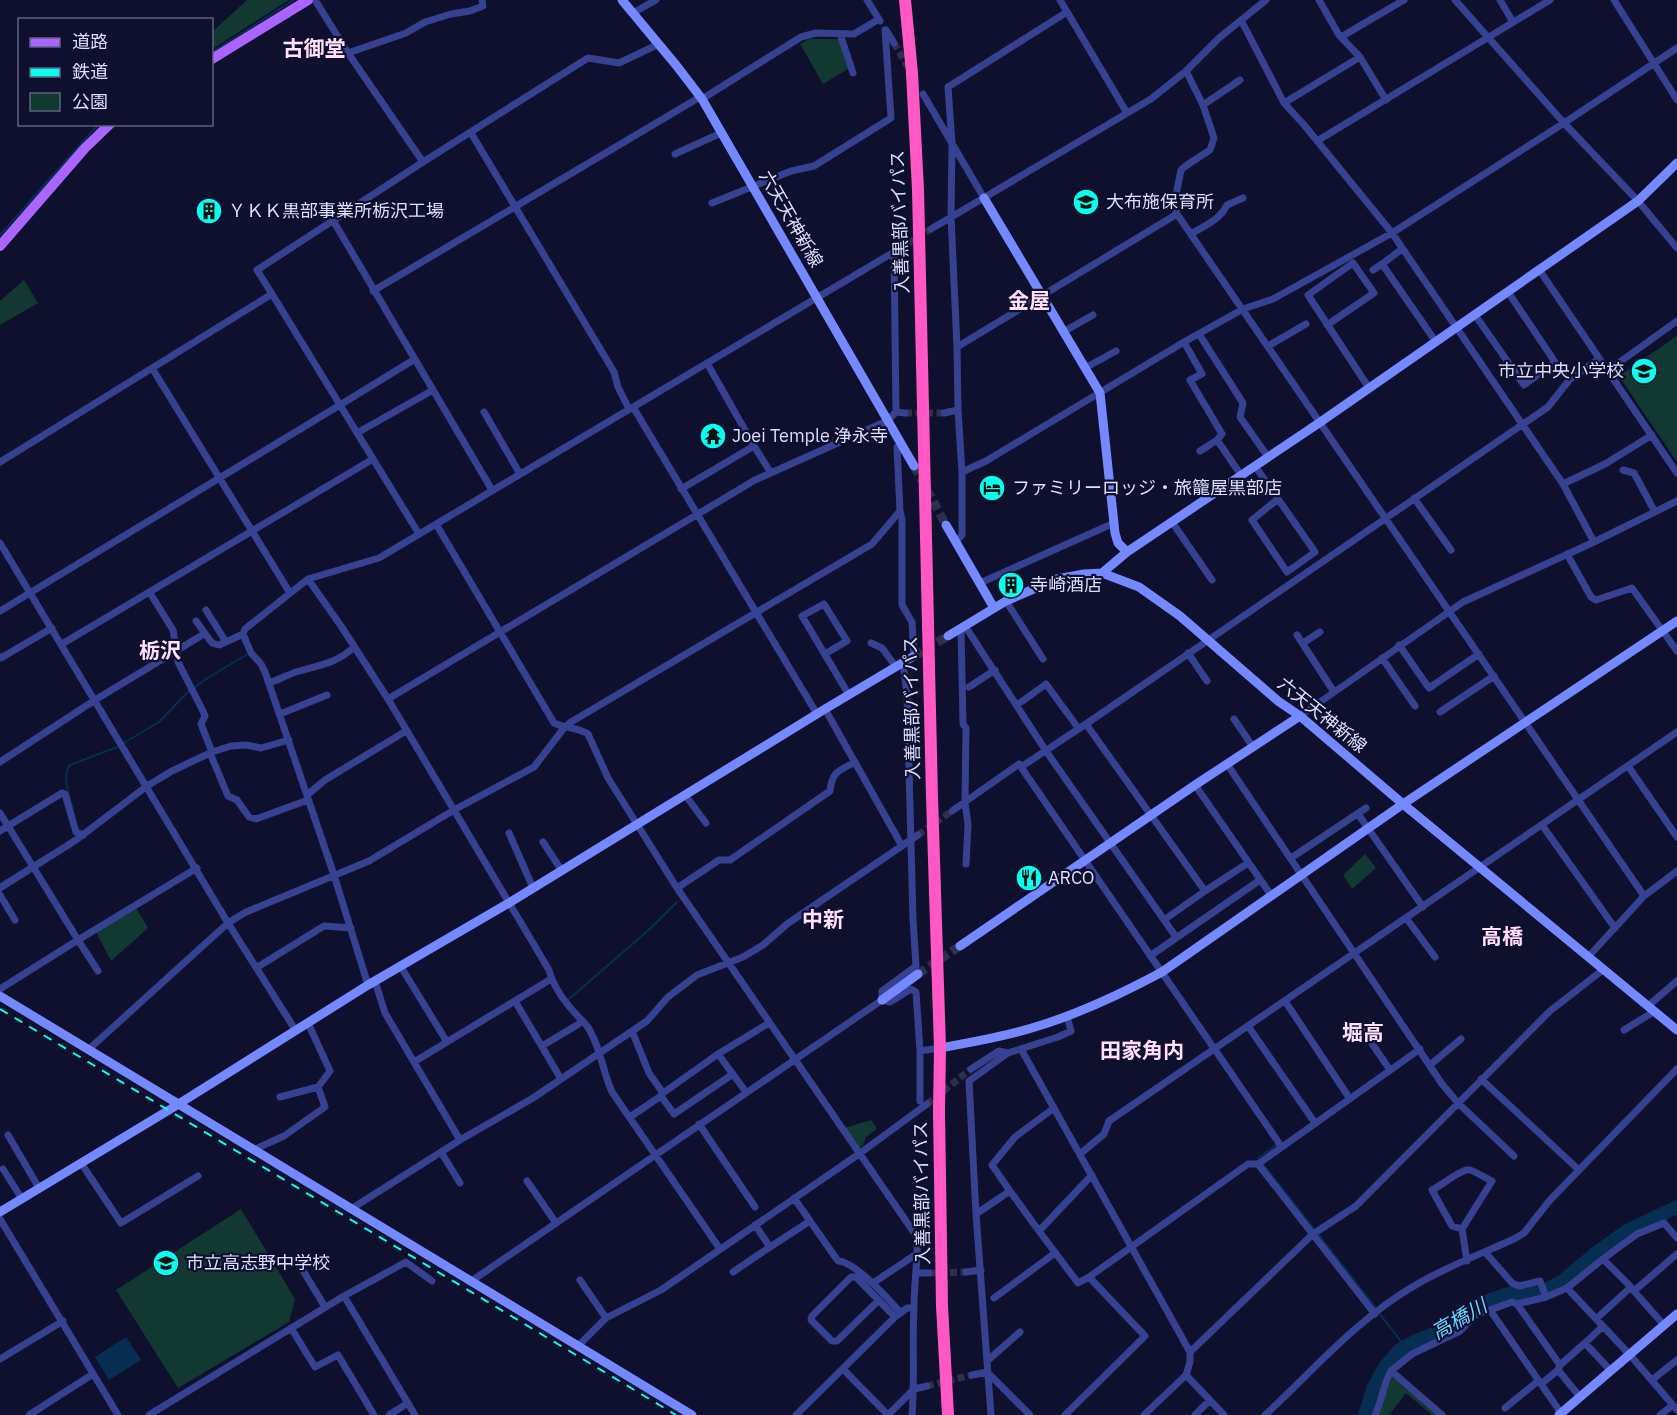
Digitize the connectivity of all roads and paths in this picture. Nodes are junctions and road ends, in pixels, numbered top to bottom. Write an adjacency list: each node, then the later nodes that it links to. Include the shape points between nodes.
1 (308, 0): 30 (main road)
2 (315, 0): 28 (street)
3 (482, 0): 28 (street, via 483,6 425,22 406,33)
4 (622, 0): 17 (street, 六天天神新線)
5 (656, 0): 17 (street)
6 (905, 0): 311 (highway, 入善黒部バイパス, via 918,190)
7 (1060, 0): 16 (street)
8 (1266, 0): 19 (street)
9 (1319, 0): 23 (street)
10 (1404, 0): 23 (street)
11 (1455, 0): 24 (street)
12 (1500, 0): 20 (street)
13 (1549, 0): 20 (street)
14 (1614, 0): 31 (street)
15 (869, 1): 18 (street)
16 (1067, 12): 41 (street); 47 (street, via 948,87)
17 (633, 13): 26 (street, 六天天神新線)
18 (879, 19): 21 (street); 22 (street, via 854,34)
19 (1241, 20): 32 (street); 39 (street)
20 (1513, 22): 24 (street)
21 (885, 30): 25 (street); 51 (street, via 891,118 814,166)
22 (840, 34): 33 (street); 36 (street, via 801,37)
23 (1341, 37): 29 (street)
24 (1489, 39): 37 (street); 42 (street)
25 (894, 43)
26 (659, 44): 36 (street, 六天天神新線); 44 (street, via 619,63 588,58)
27 (1677, 48): 31 (street)
28 (348, 53): 49 (street)
29 (1360, 57): 37 (street); 39 (street)
30 (213, 58)
31 (1653, 64): 38 (street); 42 (street)
32 (1186, 72): 40 (street); 41 (street)
33 (853, 73)
34 (1240, 80): 40 (street)
35 (923, 94): 47 (street)
36 (701, 98): 45 (street, 六天天神新線); 56 (street)
37 (1386, 100): 46 (street)
38 (1677, 100)
39 (1284, 103): 46 (street)
40 (1203, 105): 57 (street, via 1214,138 1210,150 1181,170 1174,205)
41 (1127, 112): 52 (street)
42 (1564, 123): 54 (street); 61 (street)
43 (108, 126): 63 (main road)
44 (471, 133): 49 (street); 56 (street)
45 (721, 133): 48 (street); 51 (street, 六天天神新線)
46 (1317, 141): 61 (street)
47 (952, 143): 52 (street); 58 (street)
48 (675, 154)
49 (423, 162): 59 (street)
50 (1677, 163): 54 (street)
51 (753, 187): 55 (street); 73 (street, 六天天神新線)
52 (984, 198): 58 (street); 72 (street)
53 (1243, 198): 62 (street, via 1227,205 1223,213)
54 (1638, 201): 64 (street); 68 (street)
55 (712, 203)
56 (515, 208): 69 (street); 98 (street, via 614,372)
57 (1177, 214): 62 (street); 72 (street)
58 (951, 218): 60 (street); 86 (street)
59 (334, 222): 69 (street); 71 (street, via 257,270)
60 (931, 229)
61 (1392, 233): 65 (street); 74 (street, via 1273,299)
62 (1191, 234): 74 (street)
63 (0, 246)
64 (1677, 248)
65 (1402, 249): 66 (street); 80 (street)
66 (1382, 264): 67 (street); 84 (street)
67 (1373, 270)
68 (1540, 271): 70 (street); 88 (street)
69 (373, 291): 89 (street)
70 (1508, 292): 76 (street); 76 (street, via 1555,362 1524,385)
71 (272, 294): 91 (street); 97 (street)
72 (1041, 295): 81 (street); 86 (street)
73 (818, 297): 90 (street); 101 (street, via 896,250); 104 (street, 六天天神新線)
74 (1243, 309): 82 (street); 85 (street)
75 (1093, 315): 81 (street)
76 (1475, 315): 80 (street)
77 (1677, 321): 93 (street)
78 (1306, 324): 85 (street)
79 (1327, 325): 79 (street, via 1308,295 1353,263 1374,293); 94 (street)
80 (1457, 327): 84 (street); 106 (street)
81 (1063, 332): 92 (street)
82 (1199, 334): 83 (street); 113 (street, via 1242,403 1240,417)
83 (1184, 342): 96 (street); 109 (street, via 1202,374 1190,380 1222,434)
84 (1436, 342): 94 (street)
85 (1268, 346): 105 (street)
86 (957, 347): 99 (street)
87 (1116, 351): 92 (street)
88 (1599, 359): 93 (street); 106 (street, via 1570,379 1548,407)
89 (415, 360): 95 (street); 97 (street)
90 (707, 363): 98 (street); 111 (street)
91 (152, 368): 115 (street); 124 (street)
92 (1085, 368): 96 (street)
93 (1609, 374): 108 (street)
94 (1369, 388): 105 (street)
95 (433, 390): 107 (street); 127 (street)
96 (1100, 393): 119 (street); 136 (street)
97 (340, 405): 107 (street); 124 (street)
98 (631, 408): 122 (street); 126 (street)
99 (958, 410): 103 (street); 119 (street)
100 (484, 412): 122 (street)
101 (896, 412): 102 (street); 104 (street)
102 (905, 413)
103 (944, 413)
104 (887, 421): 110 (street, 六天天神新線); 120 (street)
105 (1319, 423): 113 (street); 134 (street)
106 (1522, 424): 125 (street); 128 (street)
107 (357, 433): 114 (street)
108 (1652, 435): 121 (street); 125 (street)
109 (1216, 440): 112 (street); 123 (street)
110 (901, 444): 116 (street, 六天天神新線); 131 (street, via 897,447)
111 (754, 446): 120 (street); 126 (street)
112 (1200, 451)
113 (1268, 457): 117 (street)
114 (373, 459): 139 (street); 140 (street)
115 (0, 462)
116 (914, 466)
117 (1255, 466): 123 (street); 129 (street)
118 (1623, 470): 132 (street, via 1634,473)
119 (963, 472): 141 (street, via 962,535)
120 (771, 473): 133 (street)
121 (1677, 473)
122 (520, 474): 127 (street)
123 (1241, 475): 135 (street)
124 (220, 476): 139 (street); 151 (street)
125 (1563, 484): 142 (street)
126 (681, 489): 133 (street)
127 (492, 490): 137 (street)
128 (1414, 498): 134 (street); 144 (street)
129 (1278, 499): 129 (street, via 1315,552 1287,572 1252,520)
130 (1677, 501): 132 (street)
131 (900, 511): 159 (street, via 872,544); 185 (street, via 902,605 912,622)
132 (1655, 512): 142 (street)
133 (696, 515): 159 (street); 165 (street)
134 (1386, 518): 157 (street); 172 (street)
135 (1172, 522): 145 (street); 149 (street)
136 (1114, 523): 145 (street, via 1118,543); 150 (street)
137 (436, 524): 140 (street); 165 (street)
138 (946, 525): 141 (street)
139 (253, 530): 152 (street); 153 (street)
140 (419, 534): 148 (street, via 379,558)
141 (956, 542): 150 (street)
142 (1594, 542): 146 (street)
143 (0, 543): 151 (street)
144 (1451, 550)
145 (1127, 552): 147 (street)
146 (1567, 554): 157 (street); 164 (street, via 1591,597 1596,600 1632,588)
147 (1102, 573): 154 (street, 六天天神新線, via 1057,579); 172 (street, 六天天神新線, via 1139,587)
148 (308, 579): 153 (street); 179 (street)
149 (1212, 580)
150 (980, 583): 155 (street)
151 (30, 593): 158 (street); 163 (street)
152 (150, 593): 176 (street); 180 (street, via 172,630)
153 (290, 593): 168 (street)
154 (1006, 601): 155 (street, 六天天神新線); 188 (street)
155 (994, 608): 162 (street, 六天天神新線)
156 (206, 610): 174 (street)
157 (1448, 610): 178 (street); 184 (street)
158 (0, 611)
159 (755, 613): 202 (street); 209 (street)
160 (196, 621): 167 (street)
161 (1677, 621): 164 (street)
162 (963, 627): 170 (street, 六天天神新線); 190 (street); 227 (street)
163 (52, 628): 176 (street); 186 (street)
164 (1663, 630): 173 (street); 207 (street)
165 (501, 631): 198 (street); 209 (street, via 554,723)
166 (1320, 632): 177 (street)
167 (204, 634): 174 (street, via 212,643); 180 (street)
168 (243, 634): 174 (street); 193 (street)
169 (1297, 634): 177 (street)
170 (948, 636)
171 (1677, 636): 173 (street)
172 (1206, 640): 182 (street); 205 (street, 六天天神新線)
173 (1670, 641): 181 (street)
174 (226, 642)
175 (871, 643): 189 (street)
176 (62, 644): 199 (street)
177 (1303, 644): 195 (street)
178 (1400, 645): 184 (street, via 1429,688); 187 (street)
179 (354, 647): 193 (street, via 321,667); 198 (street)
180 (176, 651): 199 (street); 216 (street, via 205,716 201,724)
181 (1677, 651)
182 (1188, 653): 192 (street); 208 (street)
183 (825, 654): 183 (street, via 802,616 824,604 848,640); 197 (street)
184 (1479, 654): 191 (street)
185 (914, 656): 189 (street)
186 (0, 657)
187 (1382, 658): 195 (street); 201 (street)
188 (1043, 659)
189 (899, 665): 197 (street); 243 (street, via 907,694)
190 (995, 670): 194 (street); 200 (street)
191 (1494, 676): 203 (street); 207 (street)
192 (1208, 681)
193 (269, 683): 204 (street)
194 (969, 687)
195 (1334, 692): 205 (street)
196 (327, 695): 204 (street)
197 (849, 695): 202 (street)
198 (388, 699): 211 (street)
199 (95, 700): 217 (street); 223 (street)
200 (1017, 705): 210 (street, via 1046,684); 215 (street)
201 (1415, 706)
202 (821, 711): 218 (street); 224 (street)
203 (1440, 712)
204 (280, 714): 213 (street)
205 (1300, 716): 214 (street); 228 (street, 六天天神新線)
206 (1234, 719): 214 (street)
207 (1525, 722): 226 (street); 228 (street)
208 (1086, 724): 210 (street); 234 (street)
209 (564, 728): 230 (street, via 534,767); 236 (street, via 588,734)
210 (1079, 729): 215 (street)
211 (406, 731): 225 (street, via 325,780); 230 (street)
212 (1677, 732): 220 (street)
213 (289, 740): 216 (street, via 261,748 239,746); 225 (street)
214 (1252, 747): 219 (street)
215 (1046, 751): 221 (street); 246 (street)
216 (211, 753): 223 (street); 225 (street, via 228,796 237,800 249,817 256,819)
217 (0, 762)
218 (855, 762): 247 (street); 262 (street, via 835,773 830,791 730,860 719,860)
219 (1227, 764): 222 (street); 248 (street)
220 (1628, 766): 226 (street); 244 (street)
221 (1021, 767): 227 (street, via 1019,764); 249 (street)
222 (1195, 785): 234 (street); 250 (street)
223 (147, 786): 242 (street); 254 (street)
224 (685, 795): 235 (street); 236 (street)
225 (308, 798): 258 (street)
226 (1579, 799): 237 (street); 266 (street)
227 (965, 802): 231 (street); 251 (street)
228 (1403, 804): 239 (street); 253 (street, 六天天神新線)
229 (1366, 808): 233 (street)
230 (454, 810): 258 (street, via 369,861); 267 (street)
231 (952, 811)
232 (0, 813): 238 (street)
233 (1358, 814): 239 (street); 248 (street)
234 (1152, 816): 246 (street); 263 (street)
235 (706, 823)
236 (636, 825): 255 (street); 262 (street)
237 (1542, 825): 253 (street); 274 (street)
238 (8, 826): 240 (street); 242 (street, via 62,793 66,795 76,832); 252 (street)
239 (1368, 828): 257 (street); 268 (street)
240 (0, 831)
241 (509, 833): 261 (street)
242 (82, 835): 252 (street)
243 (915, 837): 247 (street); 294 (street, via 916,966 882,991)
244 (1677, 837)
245 (543, 842): 255 (street)
246 (1112, 844): 249 (street); 271 (street)
247 (902, 846): 282 (street, via 788,924 764,945)
248 (1292, 858): 257 (street)
249 (1085, 862): 277 (street); 279 (street)
250 (1248, 863): 259 (street); 263 (street)
251 (966, 864)
252 (34, 867): 260 (street); 276 (street)
253 (1481, 867): 268 (street); 280 (street, 六天天神新線)
254 (196, 868): 272 (street); 276 (street)
255 (562, 871): 261 (street)
256 (1677, 871): 266 (street)
257 (1302, 873): 265 (street); 278 (street)
258 (334, 875): 272 (street); 273 (street)
259 (1260, 880): 265 (street); 275 (street)
260 (0, 888)
261 (533, 888): 267 (street)
262 (677, 888): 282 (street)
263 (1205, 891): 271 (street)
264 (0, 895): 270 (street)
265 (1271, 895): 287 (street)
266 (1644, 896): 274 (street)
267 (508, 903): 283 (street); 289 (street)
268 (1423, 907): 269 (street)
269 (1406, 918): 278 (street); 281 (street)
270 (15, 920)
271 (1164, 920): 275 (street)
272 (228, 923): 284 (street); 315 (street)
273 (351, 928): 284 (street, via 324,926); 291 (street)
274 (1614, 928): 280 (street)
275 (1176, 937): 279 (street)
276 (78, 940): 286 (street); 292 (street)
277 (960, 946)
278 (1355, 954): 296 (street); 314 (street)
279 (1150, 956): 287 (street)
280 (1589, 956): 285 (street, 六天天神新線)
281 (1435, 957)
282 (726, 962): 301 (street); 306 (street, via 697,975)
283 (401, 967): 291 (street); 309 (street)
284 (256, 968): 305 (street)
285 (1604, 969): 297 (street, 六天天神新線); 328 (street, via 1550,1011)
286 (98, 972)
287 (1162, 972): 298 (street); 313 (street)
288 (918, 974): 294 (street)
289 (551, 979): 295 (street); 299 (street)
290 (1677, 981): 297 (street)
291 (372, 983): 300 (street); 321 (street)
292 (0, 988)
293 (0, 996): 315 (street)
294 (882, 999): 316 (street, via 890,1002 911,989 916,992); 320 (street)
295 (515, 1000): 309 (street); 310 (street)
296 (1285, 1001): 302 (street); 333 (street)
297 (1651, 1008): 304 (street, 六天天神新線); 307 (street)
298 (1068, 1016): 311 (street, via 994,1038); 312 (street, via 1071,1031)
299 (582, 1022): 310 (street); 317 (street)
300 (308, 1023): 305 (street); 329 (street, via 330,1071)
301 (769, 1023): 319 (street); 320 (street)
302 (1248, 1026): 313 (street); 338 (street)
303 (1362, 1029): 325 (street)
304 (1677, 1029)
305 (296, 1030): 335 (street)
306 (632, 1030): 317 (street); 331 (street)
307 (1624, 1030)
308 (1461, 1039): 322 (street)
309 (447, 1042): 321 (street)
310 (542, 1046): 327 (street)
311 (940, 1048): 316 (street); 448 (highway, 入善黒部バイパス, via 942,1306)
312 (1021, 1049): 318 (street); 336 (street)
313 (1214, 1049): 342 (street); 347 (street, via 1109,1121 1104,1134)
314 (1420, 1049): 322 (street); 325 (street)
315 (88, 1050): 335 (street)
316 (920, 1052): 346 (street, via 923,1102)
317 (599, 1053): 327 (street); 337 (street, via 604,1076)
318 (1008, 1053): 323 (street, via 999,1051); 364 (street, via 969,1081)
319 (718, 1054): 326 (street); 331 (street)
320 (794, 1059): 330 (street); 346 (street)
321 (414, 1062): 341 (street)
322 (1430, 1065): 334 (street)
323 (971, 1069)
324 (1677, 1069): 352 (street)
325 (1390, 1070): 333 (street)
326 (733, 1074): 330 (street); 331 (street, via 674,1114)
327 (561, 1079): 341 (street)
328 (1481, 1079): 334 (street); 352 (street)
329 (318, 1087): 332 (street); 343 (street, via 325,1107 284,1136)
330 (746, 1092): 339 (street)
331 (662, 1094): 337 (street)
332 (280, 1097)
333 (1350, 1099): 338 (street)
334 (1458, 1103): 348 (street); 371 (street, via 1356,1206)
335 (177, 1104): 343 (street); 349 (street)
336 (1054, 1108): 347 (street); 358 (street, via 1016,1137 992,1165)
337 (630, 1117): 345 (street)
338 (1315, 1123): 342 (street)
339 (699, 1124): 345 (street); 361 (street)
340 (8, 1135): 357 (street)
341 (460, 1140): 344 (street)
342 (1281, 1146): 350 (street)
343 (253, 1150): 362 (street)
344 (441, 1152): 356 (street); 362 (street)
345 (655, 1154): 367 (street); 375 (street)
346 (859, 1154): 359 (street); 377 (street, via 917,1237)
347 (1080, 1154): 353 (street)
348 (1514, 1156)
349 (81, 1163): 354 (street, via 121,1223); 357 (street)
350 (1258, 1164): 371 (street); 374 (street, via 1248,1164)
351 (3, 1169): 360 (street)
352 (1579, 1170): 376 (street, via 1524,1233)
353 (1092, 1175): 370 (street); 374 (street)
354 (198, 1176)
355 (527, 1180): 367 (street)
356 (460, 1183)
357 (39, 1188): 360 (street)
358 (1010, 1191): 364 (street); 370 (street)
359 (794, 1198): 366 (street); 368 (street)
360 (22, 1199): 363 (street)
361 (755, 1207)
362 (351, 1209): 391 (street)
363 (0, 1212)
364 (976, 1214): 383 (street)
365 (0, 1219): 408 (street)
366 (810, 1221): 373 (street); 392 (street, via 838,1261 845,1261)
367 (556, 1223): 391 (street)
368 (755, 1225): 373 (street); 375 (street)
369 (1462, 1229): 369 (street, via 1452,1226 1432,1190 1460,1171 1468,1170 1492,1181); 382 (street)
370 (1039, 1231): 378 (street)
371 (1313, 1234): 403 (street); 415 (street)
372 (1677, 1238): 381 (street, via 1664,1222 1637,1234)
373 (770, 1247): 384 (street)
374 (1132, 1247): 388 (street); 415 (street)
375 (720, 1249): 406 (street, via 661,1290)
376 (1485, 1252): 382 (street); 396 (street, via 1519,1287 1540,1281)
377 (918, 1253): 386 (street); 392 (street)
378 (1055, 1253): 388 (street, via 1078,1283); 397 (street)
379 (1677, 1254): 394 (street)
380 (296, 1259): 400 (street)
381 (1603, 1259): 393 (street); 394 (street)
382 (1467, 1261): 403 (street, via 1414,1286)
383 (981, 1270): 385 (street); 419 (street)
384 (733, 1272)
385 (966, 1272)
386 (917, 1273): 387 (street); 401 (street)
387 (929, 1273)
388 (1089, 1277): 451 (street, via 1145,1336)
389 (580, 1280): 406 (street)
390 (432, 1281): 395 (street, via 406,1262)
391 (470, 1282): 414 (street)
392 (873, 1283): 405 (street)
393 (1567, 1288): 396 (street); 407 (street)
394 (1633, 1289): 407 (street); 409 (street)
395 (344, 1296): 400 (street); 434 (street)
396 (1546, 1297): 399 (street)
397 (993, 1298)
398 (879, 1300): 398 (street, via 856,1277 851,1278 811,1320 832,1341 837,1341); 405 (street)
399 (1517, 1304): 402 (street, via 1512,1302); 420 (street)
400 (325, 1307): 411 (street)
401 (914, 1308): 405 (street); 431 (street)
402 (1490, 1310): 422 (street, via 1475,1315 1460,1331 1412,1354); 429 (street)
403 (1375, 1314): 455 (street)
404 (1677, 1314): 409 (street)
405 (898, 1315): 421 (street)
406 (606, 1318): 414 (street)
407 (1596, 1319): 410 (street)
408 (63, 1321): 417 (street); 425 (street)
409 (1664, 1325): 416 (street)
410 (1603, 1326): 413 (street); 416 (street)
411 (291, 1328): 440 (street); 441 (street, via 315,1367 338,1355)
412 (1020, 1332): 419 (street)
413 (1585, 1343): 420 (street); 423 (street)
414 (578, 1346): 444 (street)
415 (1190, 1352): 426 (street)
416 (1630, 1355): 423 (street); 428 (street)
417 (0, 1359)
418 (1677, 1360): 428 (street)
419 (987, 1361): 424 (street)
420 (1559, 1368): 429 (street); 432 (street)
421 (843, 1370): 445 (street); 446 (street)
422 (1391, 1371): 456 (street); 457 (street)
423 (1611, 1371): 432 (street)
424 (987, 1372): 427 (street); 449 (street); 450 (street)
425 (93, 1374): 438 (street); 439 (street)
426 (1186, 1375): 433 (street); 452 (street)
427 (972, 1376)
428 (1652, 1380): 436 (street)
429 (1540, 1382): 435 (street); 437 (street)
430 (927, 1386): 431 (street)
431 (914, 1389): 446 (street); 447 (street)
432 (1580, 1397): 437 (street)
433 (1210, 1400): 453 (street); 454 (street)
434 (408, 1403): 442 (street); 443 (street)
435 (1505, 1408)
436 (1675, 1408): 458 (street)
437 (1560, 1414)
438 (29, 1415)
439 (118, 1415)
440 (149, 1415)
441 (374, 1415)
442 (389, 1415)
443 (415, 1415)
444 (692, 1415)
445 (796, 1415)
446 (888, 1415)
447 (912, 1415)
448 (948, 1415)
449 (991, 1415)
450 (1030, 1415)
451 (1065, 1415)
452 (1144, 1415)
453 (1195, 1415)
454 (1224, 1415)
455 (1265, 1415)
456 (1375, 1415)
457 (1442, 1415)
458 (1660, 1415)

